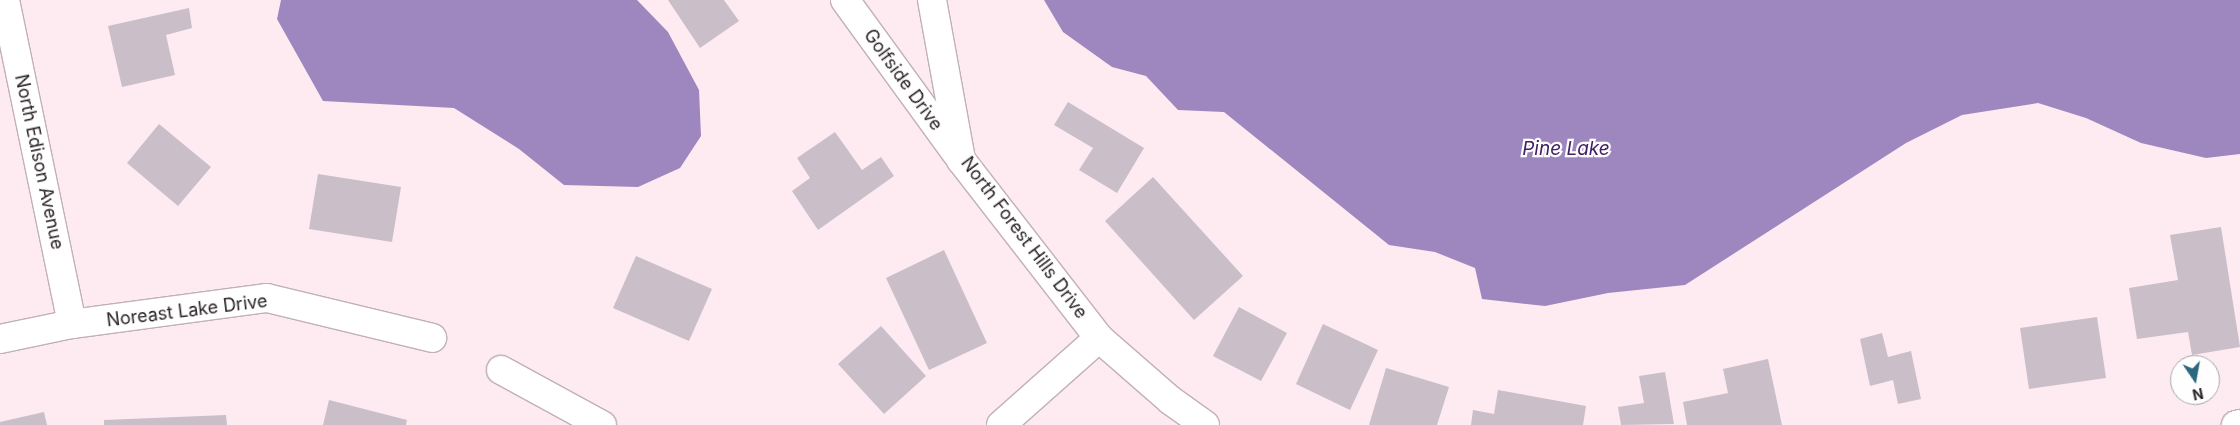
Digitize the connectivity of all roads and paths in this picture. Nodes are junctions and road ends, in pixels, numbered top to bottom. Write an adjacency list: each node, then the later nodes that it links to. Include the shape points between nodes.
1 (5, 0): 5 (street, North Edison Avenue)
2 (844, 0): 4 (street, Golfside Drive)
3 (932, 0): 4 (street, North Forest Hills Drive)
4 (961, 160): 7 (street, North Forest Hills Drive)
5 (72, 324): 6 (street, Noreast Lake Drive, via 267,298); 8 (street, Noreast Lake Drive)
6 (432, 338)
7 (1099, 338): 12 (street); 13 (street, North Forest Hills Drive, via 1170,400)
8 (0, 339)
9 (501, 370): 11 (street)
10 (2240, 424): 14 (street)
11 (602, 425)
12 (1001, 425)
13 (1205, 425)
14 (2236, 425)

